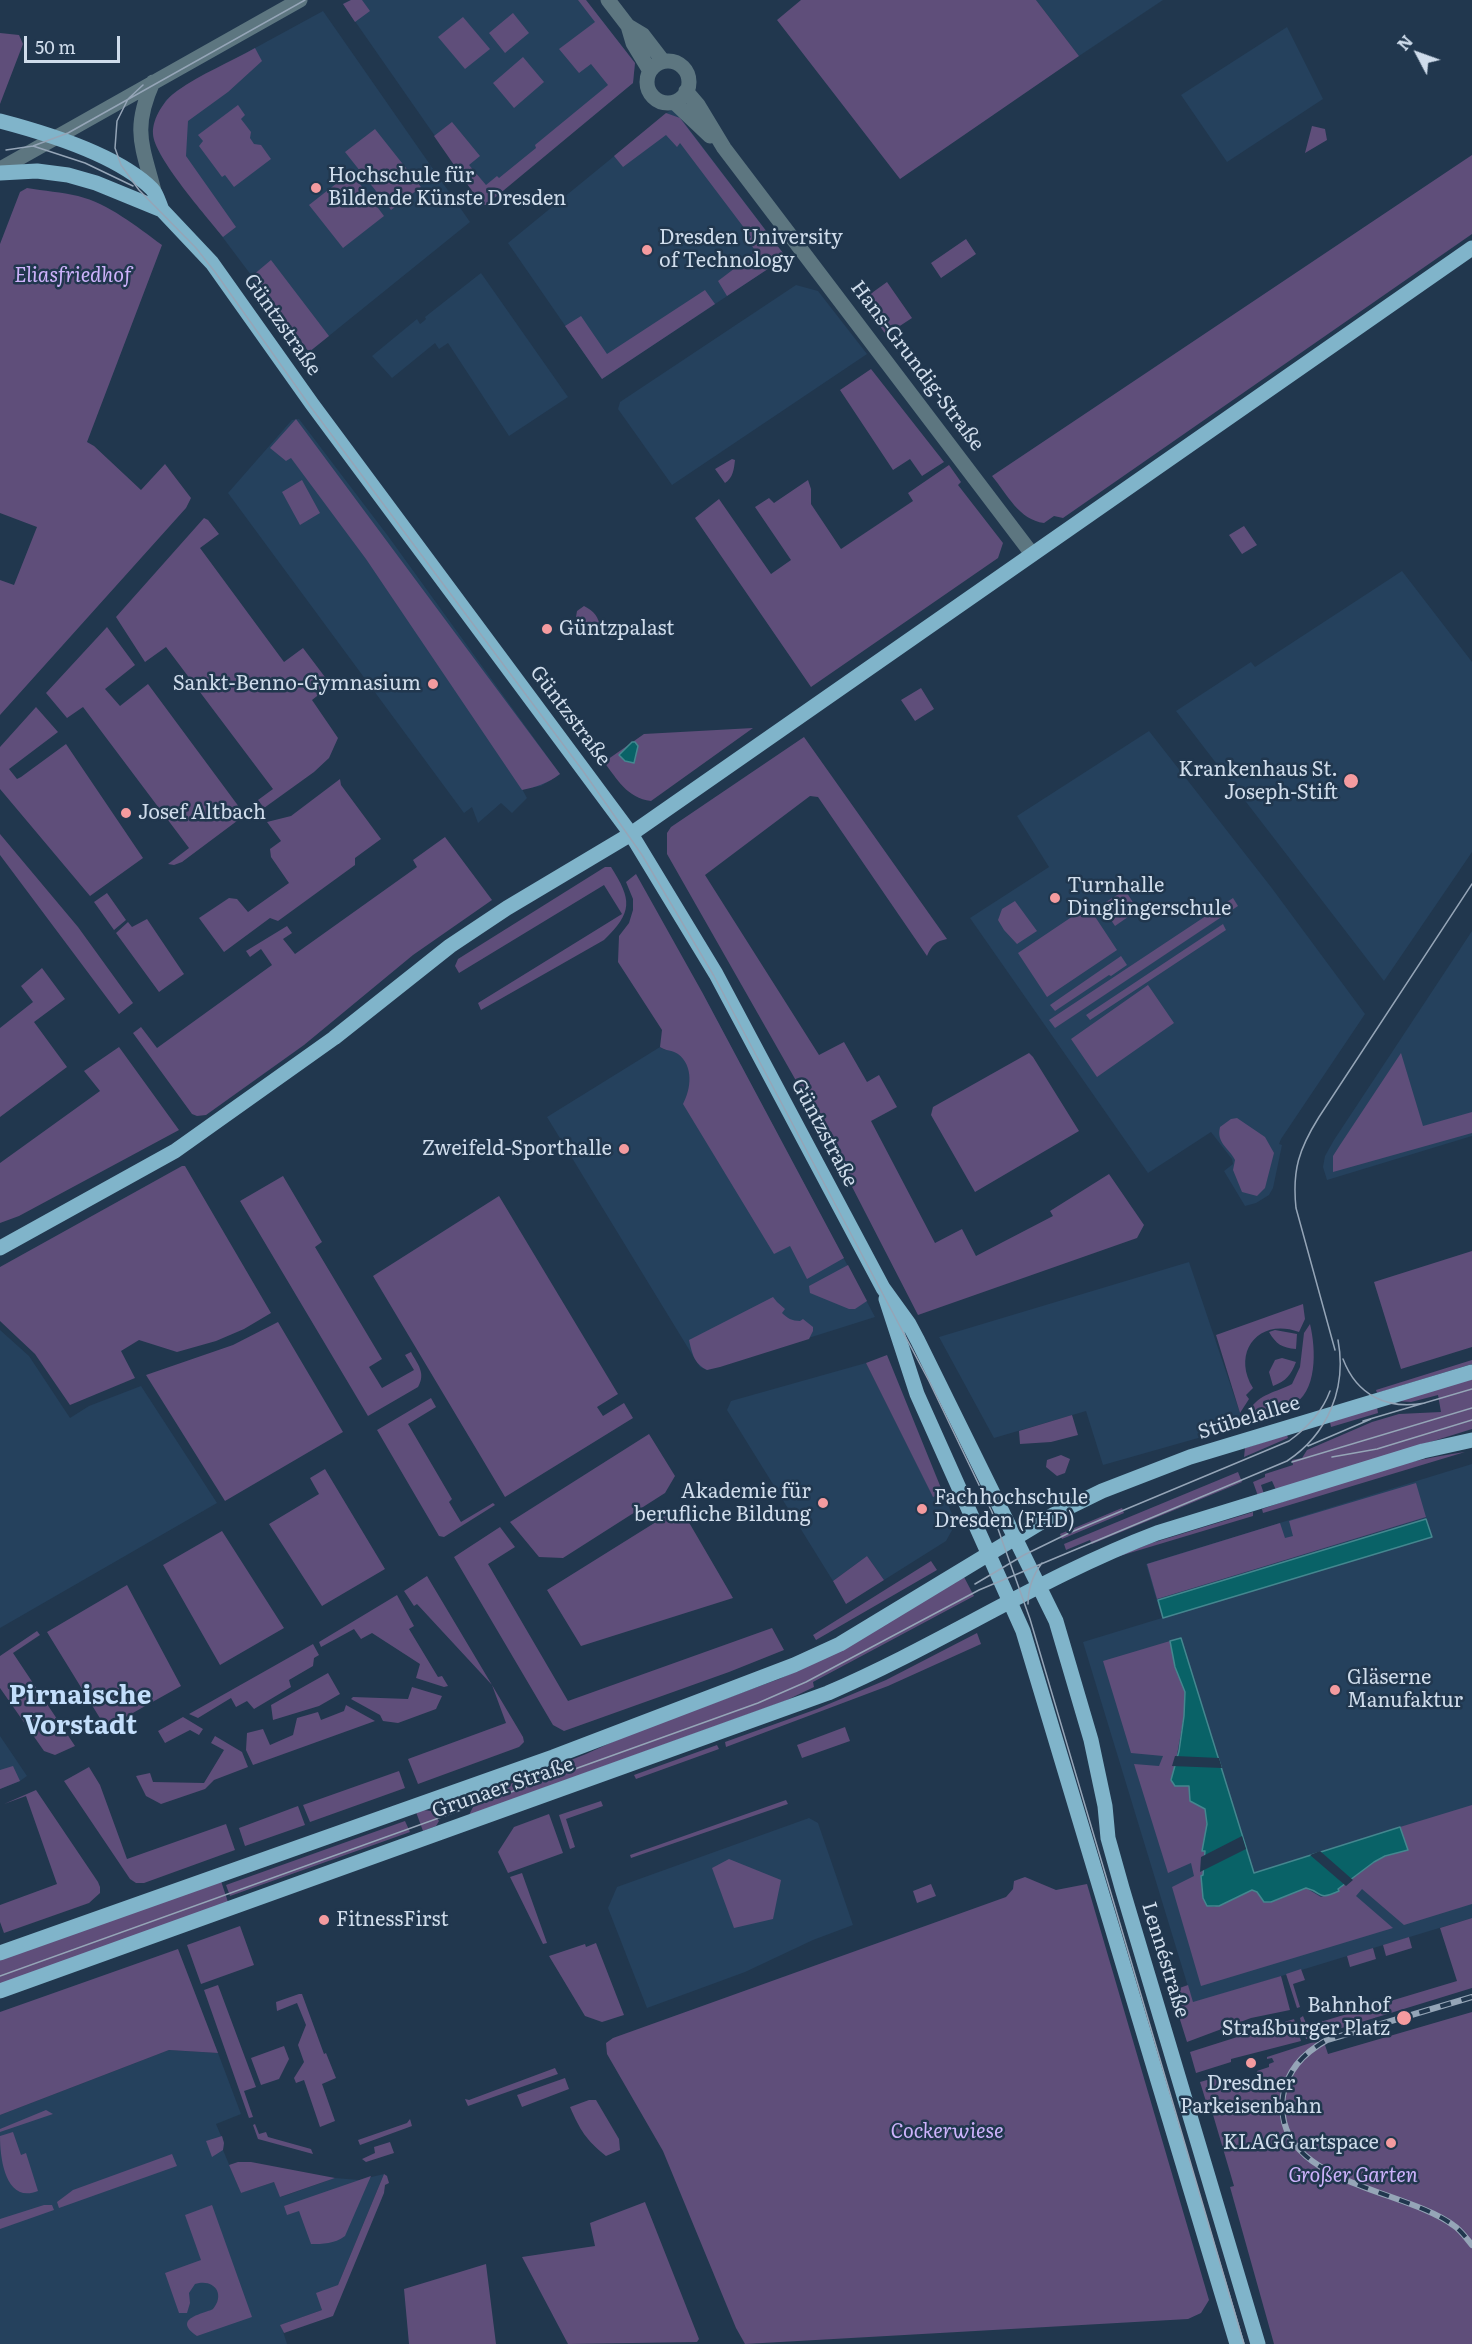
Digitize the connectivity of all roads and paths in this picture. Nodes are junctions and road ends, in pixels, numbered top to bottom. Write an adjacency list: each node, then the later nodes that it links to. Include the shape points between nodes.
1 (300, 0): 6 (street)
2 (608, 0): 3 (street)
3 (628, 26): 4 (street, via 642,35); 5 (street)
4 (663, 61): 5 (street); 7 (street, via 673,61 684,68 688,77)
5 (650, 71): 8 (street, via 647,80 651,95 660,101)
6 (153, 82): 10 (street); 13 (street, Güntzstraße, via 140,136)
7 (686, 91): 8 (street); 11 (street, Hans-Grundig-Straße)
8 (674, 102): 11 (street, Hans-Grundig-Straße)
9 (7, 123): 10 (main road, Güntzstraße)
10 (53, 138): 12 (street); 13 (main road, Güntzstraße, via 109,159)
11 (724, 148): 16 (street, Hans-Grundig-Straße)
12 (4, 172): 14 (main road, Güntzstraße, via 68,175)
13 (154, 191): 14 (main road, Güntzstraße)
14 (162, 210): 17 (main road, Güntzstraße, via 229,285 312,404)
15 (1472, 248): 16 (main road)
16 (1032, 554): 17 (main road)
17 (631, 834): 18 (main road, via 450,946 334,1038 175,1151); 19 (main road, Güntzstraße, via 716,974)
18 (0, 1248)
19 (883, 1288): 22 (main road, Güntzstraße, via 918,1341); 23 (main road, Güntzstraße, via 917,1394)
20 (1472, 1372): 22 (main road, Stübelallee, via 1190,1457 1102,1491)
21 (1472, 1440): 24 (main road, Grunaer Straße, via 1423,1451 1158,1533)
22 (1015, 1539): 23 (main road, Grunaer Straße); 24 (main road, Güntzstraße)
23 (989, 1554): 25 (main road, Güntzstraße); 26 (main road, Grunaer Straße, via 840,1644 794,1665 575,1749)
24 (1040, 1586): 25 (main road, Grunaer Straße); 29 (main road, Lennéstraße, via 1056,1621 1091,1740 1108,1838)
25 (1011, 1601): 27 (main road, Grunaer Straße, via 828,1693); 28 (main road, Lennéstraße)
26 (0, 1953)
27 (0, 1991)
28 (1237, 2344)
29 (1258, 2344)

